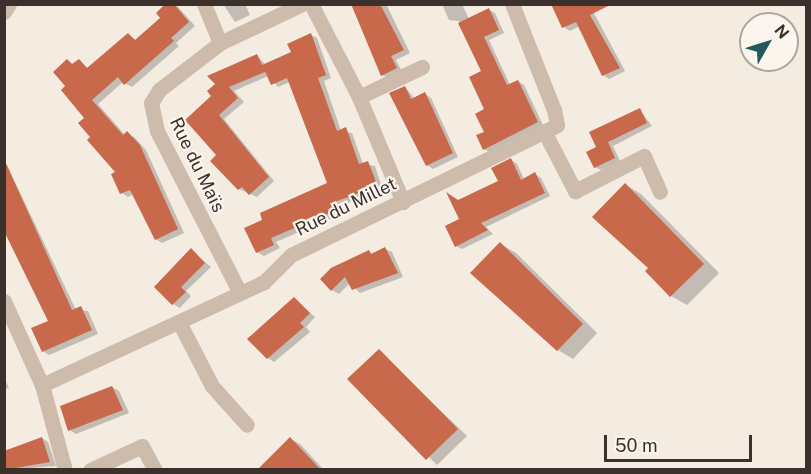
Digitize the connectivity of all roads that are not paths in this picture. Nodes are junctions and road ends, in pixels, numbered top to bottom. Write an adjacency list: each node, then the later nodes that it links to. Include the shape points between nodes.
1 (9, 4): 6 (street)
2 (204, 4): 7 (street)
3 (302, 4): 7 (street, Rue du Maïs)
4 (311, 4): 9 (street)
5 (512, 4): 10 (street, via 555,110 557,125)
6 (4, 12)
7 (220, 43): 13 (street, Rue du Maïs, via 159,90 151,103 151,114)
8 (422, 67): 9 (street)
9 (359, 97): 12 (street)
10 (543, 131): 11 (street, via 575,191 644,156); 12 (street, Rue du Millet)
11 (660, 192)
12 (403, 202): 13 (street, Rue du Millet, via 291,255 264,282)
13 (240, 293): 15 (street, Rue du Millet)
14 (4, 301): 16 (street)
15 (179, 322): 16 (street, Rue du Millet); 17 (street, via 212,387)
16 (42, 385): 18 (street)
17 (247, 425)
18 (65, 470)
19 (90, 470): 20 (street, via 142,446)
20 (155, 470)

